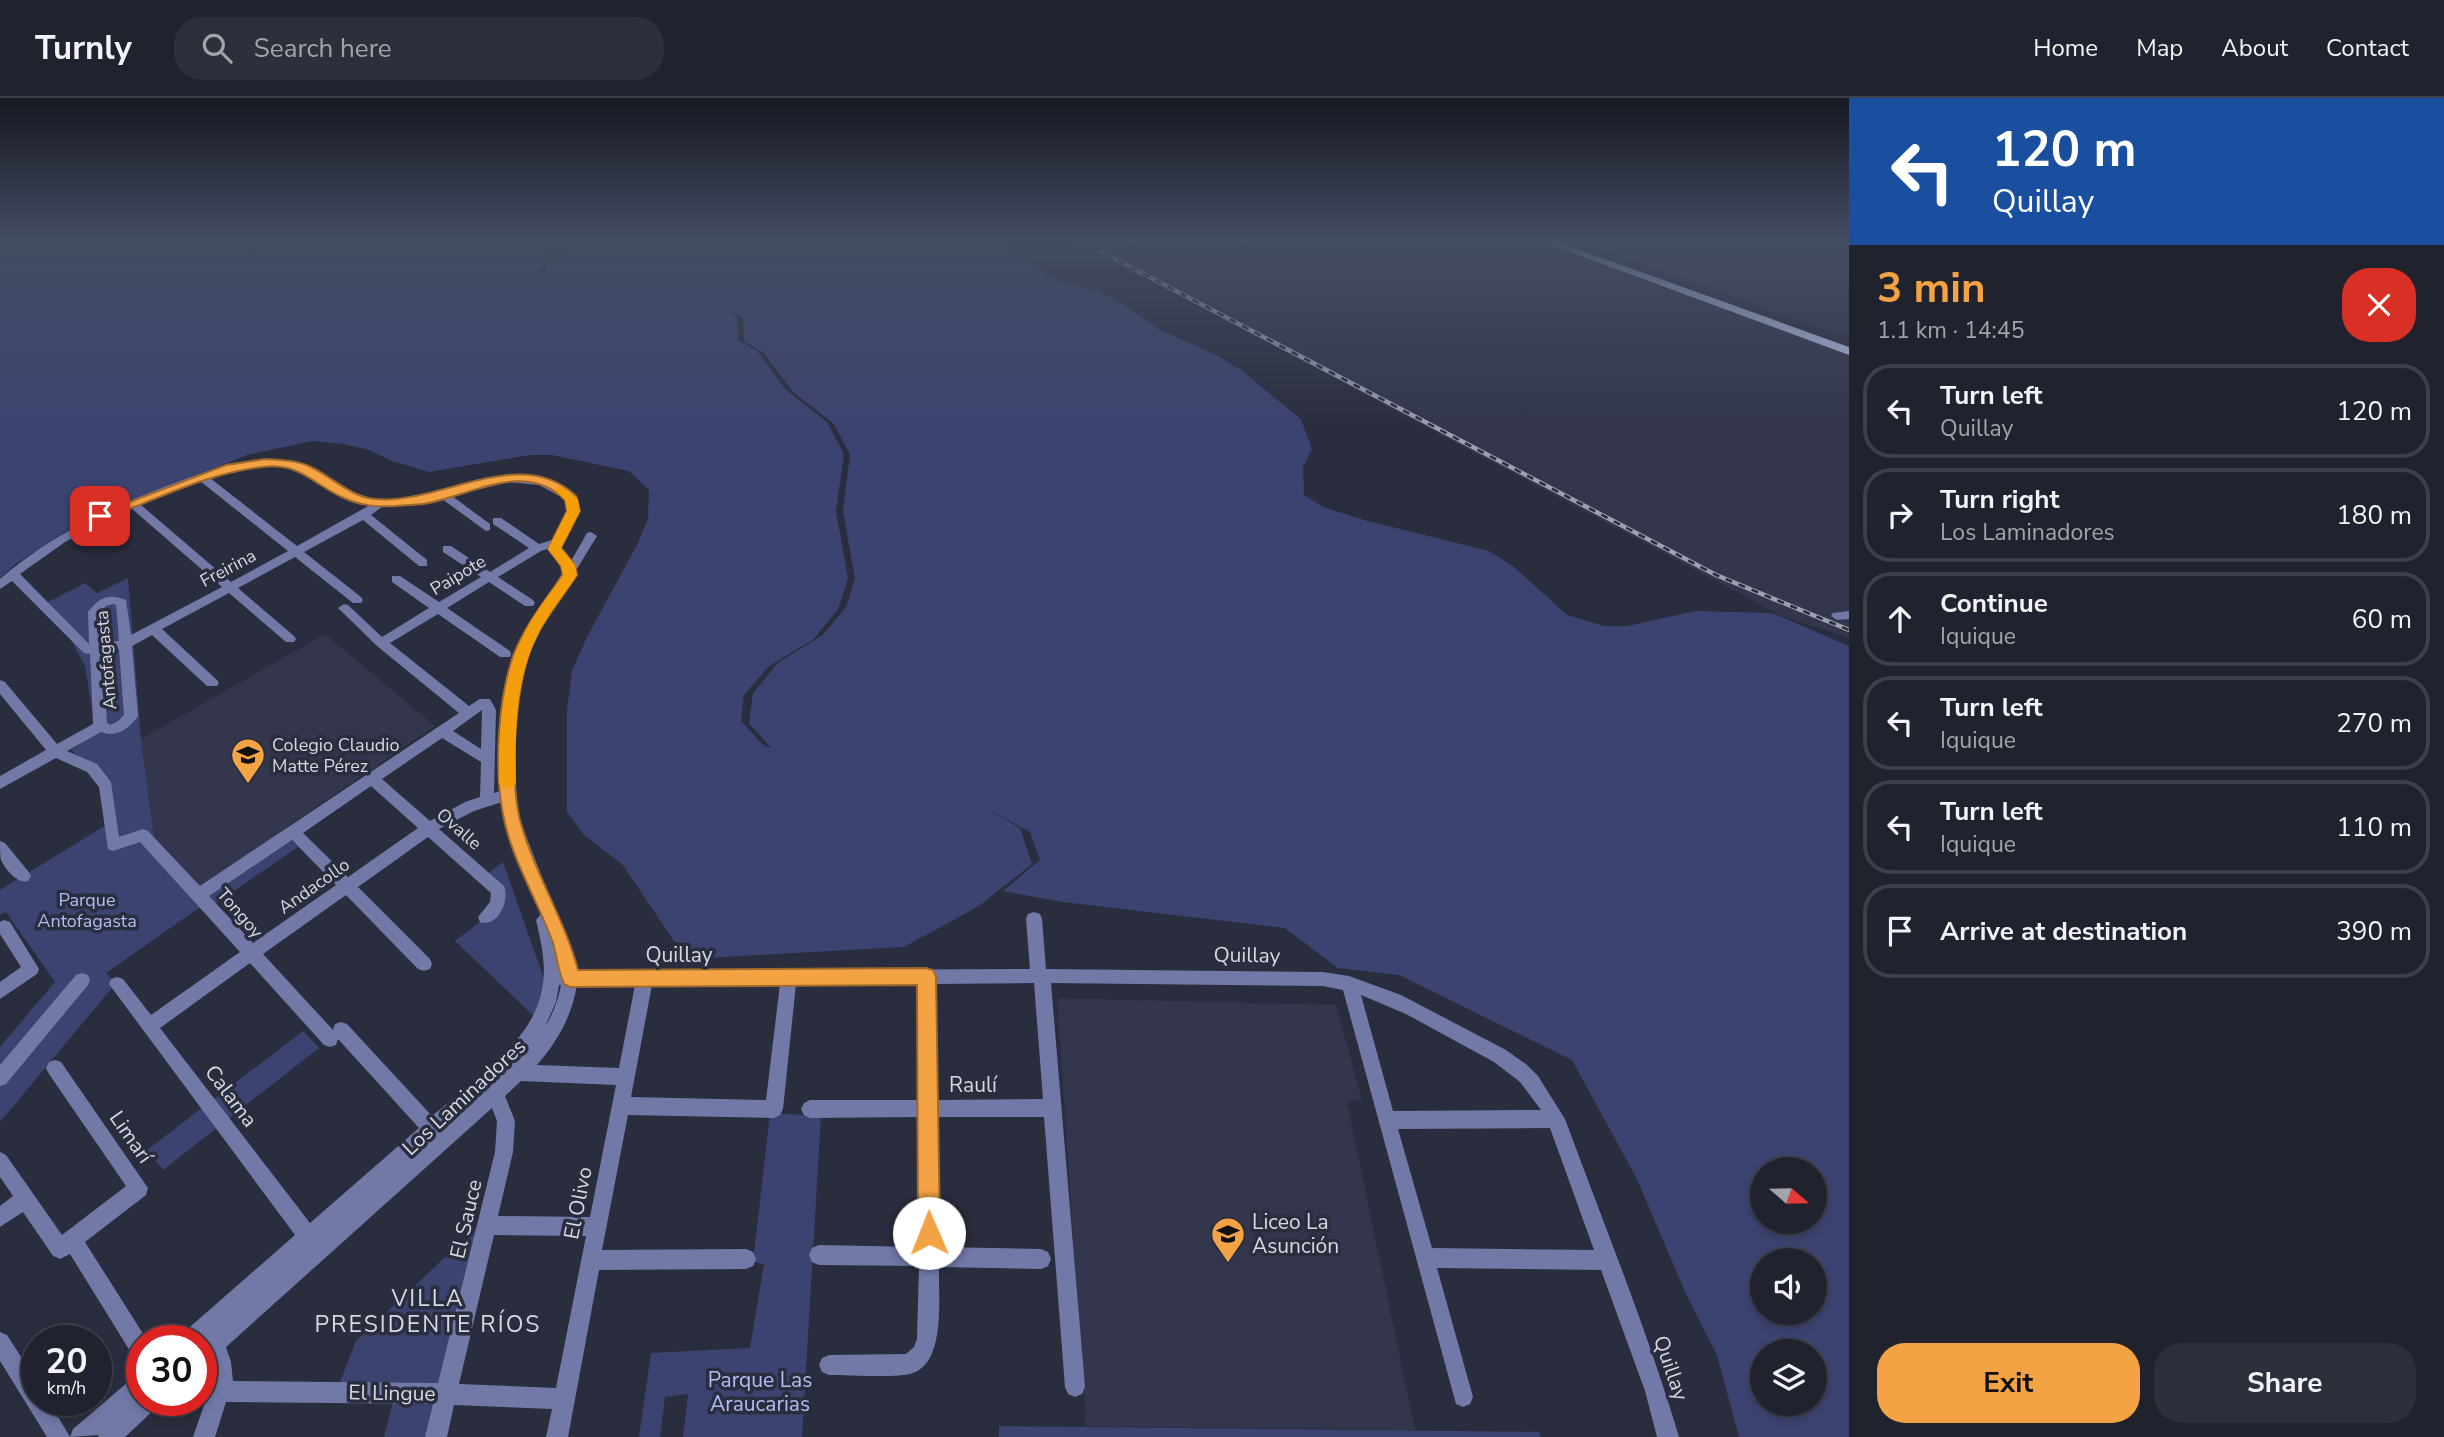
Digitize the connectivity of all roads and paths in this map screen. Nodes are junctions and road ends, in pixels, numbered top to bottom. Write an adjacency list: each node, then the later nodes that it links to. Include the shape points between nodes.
1 (1723, 303): 3 (main road)
2 (1729, 303): 3 (main road)
3 (1849, 348)
4 (202, 477): 6 (street); 7 (street, via 247,464 293,464 347,495); 13 (street)
5 (444, 495): 7 (street); 10 (street, via 500,479 540,480 565,492 573,504); 11 (street)
6 (132, 503): 15 (street, via 82,525); 20 (street)
7 (380, 503): 8 (street, Freirina)
8 (364, 515): 13 (street, Freirina); 14 (street)
9 (591, 537): 16 (street, Los Laminadores)
10 (555, 543): 11 (street, Paipote); 16 (street)
11 (537, 548): 17 (street, Paipote)
12 (447, 550): 17 (street)
13 (295, 552): 20 (street, Freirina); 21 (street)
14 (423, 563)
15 (12, 573): 19 (street); 29 (street)
16 (570, 575): 40 (street, Los Laminadores, via 531,633 516,672 507,736)
17 (489, 576): 22 (street); 23 (street, Paipote)
18 (396, 579): 23 (street)
19 (0, 585)
20 (229, 587): 25 (street, Freirina); 26 (street)
21 (357, 600)
22 (529, 603)
23 (438, 607): 27 (street, Paipote); 30 (street)
24 (344, 608): 27 (street)
25 (153, 628): 28 (street, Freirina); 31 (street)
26 (290, 639)
27 (381, 643): 33 (street)
28 (125, 644): 29 (street, Freirina); 29 (street, Antofagasta, via 122,603 109,600 94,612); 34 (street, Antofagasta, via 131,716 117,729)
29 (92, 651): 34 (street, Antofagasta)
30 (505, 654)
31 (212, 683)
32 (0, 685): 36 (street)
33 (468, 713): 35 (street); 37 (street, via 485,702 487,705)
34 (100, 726): 36 (street)
35 (441, 730): 37 (street); 38 (street)
36 (56, 752): 39 (street); 47 (street, Tongoy, via 92,768 106,786 113,845 143,835)
37 (487, 759): 41 (street)
38 (371, 778): 42 (street, Ovalle); 43 (street)
39 (0, 783)
40 (508, 795): 41 (street, Andacollo); 56 (street, Los Laminadores)
41 (488, 799): 42 (street, Andacollo)
42 (429, 828): 46 (street, Andacollo); 48 (street, Ovalle, via 499,891 497,905)
43 (292, 831): 46 (street); 47 (street)
44 (0, 847): 45 (street)
45 (23, 876)
46 (347, 886): 51 (street, Andacollo); 52 (street)
47 (199, 895): 51 (street, Tongoy)
48 (486, 917)
49 (1034, 919): 54 (street)
50 (4, 927): 61 (street, via 31,970)
51 (250, 954): 62 (street, Andacollo); 74 (street, Tongoy)
52 (424, 964)
53 (926, 976): 54 (street, Quillay); 55 (street, Quillay); 69 (street)
54 (1040, 976): 59 (street, Quillay); 70 (street)
55 (789, 977): 57 (street, Quillay); 68 (street, via 775,1109)
56 (561, 978): 57 (street, Quillay); 64 (street, Los Laminadores, via 566,1003 540,1050); 74 (street, Los Laminadores, via 522,1049)
57 (645, 978): 65 (street, El Olivo)
58 (82, 980): 66 (street)
59 (1349, 983): 72 (street, Quillay, via 1396,999 1506,1059 1532,1082); 73 (street)
60 (117, 984): 62 (street, Calama)
61 (0, 991)
62 (150, 1025): 80 (street, Calama)
63 (55, 1068): 81 (street, Limarí, via 139,1188)
64 (518, 1073): 65 (street); 67 (street, Los Laminadores)
65 (625, 1077): 68 (street, El Olivo)
66 (0, 1078)
67 (496, 1094): 74 (street, Los Laminadores); 78 (street, El Sauce, via 507,1130)
68 (620, 1106): 79 (street, El Olivo)
69 (928, 1108): 70 (street, Raulí); 71 (street, Raulí); 83 (street)
70 (1053, 1108): 97 (street)
71 (810, 1109)
72 (1556, 1119): 73 (street); 88 (street, Quillay)
73 (1387, 1120): 84 (street)
74 (437, 1135): 80 (street, Los Laminadores); 93 (street, Los Laminadores)
75 (0, 1161): 76 (street)
76 (25, 1199): 77 (street); 81 (street, via 58,1248)
77 (0, 1219)
78 (489, 1225): 79 (street); 99 (street, El Sauce)
79 (596, 1227): 87 (street, El Olivo)
80 (308, 1236): 89 (street, Los Laminadores)
81 (69, 1244): 92 (street)
82 (819, 1255): 83 (street)
83 (929, 1258): 86 (street); 96 (street, via 928,1330 918,1359 903,1365)
84 (1424, 1258): 88 (street); 101 (street)
85 (746, 1259): 87 (street)
86 (1041, 1259)
87 (590, 1260): 102 (street, El Olivo)
88 (1608, 1260): 110 (street, Quillay)
89 (212, 1321): 90 (street, Los Laminadores); 91 (street)
90 (207, 1325)
91 (211, 1325)
92 (126, 1328)
93 (217, 1340)
94 (0, 1342): 104 (street)
95 (217, 1362): 98 (street, via 223,1370)
96 (829, 1365)
97 (1075, 1387)
98 (220, 1391): 99 (street, El Lingue); 107 (street)
99 (446, 1394): 102 (street, El Lingue); 108 (street, El Sauce)
100 (126, 1397): 105 (street)
101 (1463, 1397)
102 (563, 1399): 109 (street, El Olivo)
103 (132, 1416): 106 (street)
104 (59, 1437)
105 (81, 1437)
106 (108, 1437)
107 (204, 1437)
108 (436, 1437)
109 (557, 1437)
110 (1668, 1437)

